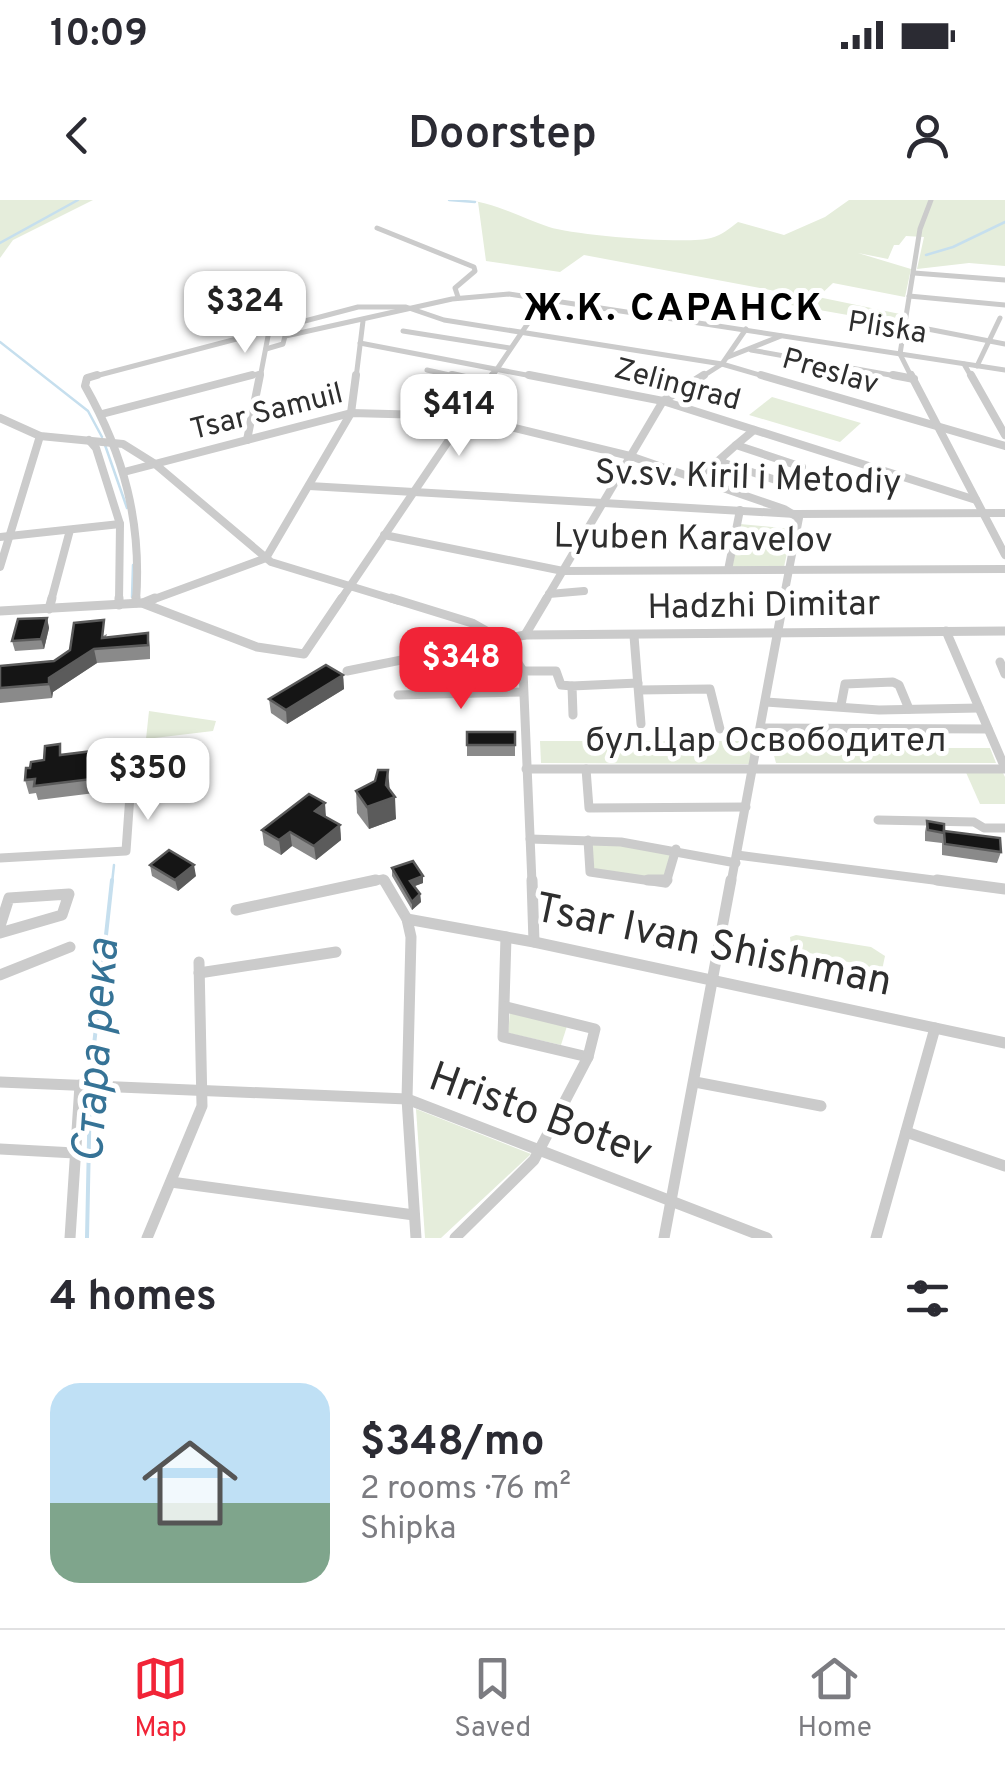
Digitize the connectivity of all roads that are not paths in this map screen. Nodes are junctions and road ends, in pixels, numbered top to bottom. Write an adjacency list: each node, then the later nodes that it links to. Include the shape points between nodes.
1 (931, 200): 3 (street)
2 (378, 228): 6 (street, via 474,266 456,288)
3 (914, 274): 4 (street); 5 (street)
4 (1005, 280)
5 (909, 296): 8 (street); 13 (street)
6 (458, 297): 7 (street, Pliska); 9 (street, Pliska)
7 (545, 298): 14 (street); 15 (street, Pliska)
8 (1005, 305)
9 (406, 307): 11 (street, Preslav); 12 (street); 17 (street, via 348,309)
10 (1000, 318): 16 (street)
11 (444, 320): 14 (street, Preslav); 21 (street)
12 (363, 321): 23 (street); 26 (street, via 285,336 284,344)
13 (907, 325): 22 (street); 28 (street)
14 (522, 330): 25 (street); 29 (street, Preslav)
15 (746, 330): 20 (street, Pliska); 29 (street)
16 (996, 330): 19 (street); 22 (street)
17 (269, 331): 26 (street); 40 (street, via 86,378)
18 (403, 331): 21 (street)
19 (1005, 332)
20 (782, 335): 27 (street); 28 (street, Pliska)
21 (432, 336): 25 (street)
22 (989, 341): 24 (street); 31 (street)
23 (360, 343): 33 (street, Zelingrad); 39 (street)
24 (1005, 344)
25 (510, 348): 33 (street)
26 (266, 349): 35 (street)
27 (752, 350): 29 (street); 36 (street)
28 (900, 354): 30 (street, Pliska); 36 (street)
29 (725, 361): 38 (street); 44 (street, Preslav)
30 (964, 364): 31 (street, Pliska); 47 (street)
31 (977, 366): 34 (street, Pliska)
32 (427, 370): 37 (street)
33 (496, 370): 37 (street); 38 (street, Zelingrad)
34 (1005, 370)
35 (261, 373): 40 (street); 50 (street)
36 (914, 379): 44 (street)
37 (487, 383): 41 (street)
38 (663, 401): 45 (street, Zelingrad); 53 (street)
39 (351, 412): 41 (street, Tsar Samuil); 50 (street, Tsar Samuil); 58 (street)
40 (102, 414): 49 (street)
41 (465, 416): 53 (street, Tsar Samuil); 60 (street)
42 (0, 418): 43 (street)
43 (12, 426): 46 (street); 48 (street)
44 (939, 428): 52 (street, Preslav); 61 (street)
45 (754, 430): 51 (street); 59 (street, Zelingrad)
46 (2, 434)
47 (1005, 434)
48 (40, 436): 49 (street); 71 (street)
49 (101, 440): 55 (street); 56 (street); 68 (street, via 96,448)
50 (247, 440): 55 (street, Tsar Samuil)
51 (736, 445): 54 (street); 54 (street, via 802,467 784,483)
52 (1005, 446)
53 (630, 456): 57 (street, Tsar Samuil); 62 (street)
54 (718, 461): 57 (street)
55 (156, 464): 56 (street); 73 (street)
56 (124, 472): 82 (street, via 138,523)
57 (695, 478): 67 (street, Tsar Samuil)
58 (308, 486): 60 (street, Sv.sv. Kiril i Metodiy); 73 (street)
59 (944, 490): 61 (street, Zelingrad); 64 (street)
60 (415, 492): 62 (street, Sv.sv. Kiril i Metodiy); 70 (street)
61 (976, 500): 65 (street)
62 (604, 502): 63 (street, Sv.sv. Kiril i Metodiy); 78 (street)
63 (740, 510): 67 (street, Sv.sv. Kiril i Metodiy); 76 (street)
64 (954, 513): 65 (street, Sv.sv. Kiril i Metodiy); 67 (street, Sv.sv. Kiril i Metodiy)
65 (983, 513): 66 (street, Sv.sv. Kiril i Metodiy); 72 (street)
66 (1005, 513)
67 (795, 514): 77 (street)
68 (120, 524): 69 (street); 83 (street)
69 (70, 530): 71 (street); 84 (street)
70 (384, 535): 78 (street, Lyuben Karavelov); 79 (street)
71 (5, 537): 74 (street)
72 (1005, 555)
73 (266, 558): 79 (street); 82 (street)
74 (0, 567)
75 (1005, 569): 77 (street, Lyuben Karavelov)
76 (728, 570): 77 (street, Lyuben Karavelov); 78 (street, Lyuben Karavelov)
77 (790, 570): 89 (street)
78 (562, 571): 81 (street)
79 (349, 587): 82 (street, via 304,654 258,647); 86 (street)
80 (584, 591): 81 (street)
81 (549, 594): 90 (street)
82 (139, 603): 83 (street)
83 (119, 605): 84 (street)
84 (49, 609): 85 (street)
85 (0, 611)
86 (486, 630): 92 (street)
87 (946, 631): 88 (street, Hadzhi Dimitar); 89 (street, Hadzhi Dimitar); 103 (street)
88 (1005, 632)
89 (778, 635): 91 (street, Hadzhi Dimitar); 101 (street)
90 (525, 636): 91 (street, Hadzhi Dimitar); 92 (street, Hadzhi Dimitar)
91 (634, 636): 98 (street)
92 (504, 641): 94 (street, Hadzhi Dimitar); 95 (street)
93 (1000, 662): 96 (street)
94 (347, 671)
95 (523, 671): 97 (street, via 556,671 561,685); 99 (street)
96 (1005, 674)
97 (572, 686): 98 (street); 105 (street)
98 (638, 687): 106 (street); 108 (street, via 710,689)
99 (523, 692): 100 (street); 111 (street)
100 (398, 695)
101 (766, 702): 102 (street); 107 (street)
102 (841, 705): 104 (street); 104 (street, via 845,684 893,682)
103 (979, 708): 104 (street); 109 (street)
104 (908, 710)
105 (573, 716)
106 (642, 724)
107 (761, 728): 109 (street, бул.Цар Освободител); 113 (street)
108 (720, 729)
109 (990, 732): 110 (street, бул.Цар Освободител); 114 (street)
110 (1005, 735)
111 (526, 769): 112 (street, бул.Цар Освободител); 119 (street)
112 (586, 769): 113 (street, бул.Цар Освободител); 116 (street, via 589,808)
113 (754, 769): 114 (street, бул.Цар Освободител); 116 (street)
114 (1005, 769)
115 (130, 792): 115 (street, via 109,795 120,764 132,767); 122 (street, via 126,851)
116 (746, 807): 123 (street)
117 (878, 820): 118 (street)
118 (1005, 828)
119 (530, 839): 120 (street); 129 (street)
120 (588, 840): 121 (street); 121 (street, via 590,872 666,883)
121 (676, 849): 123 (street)
122 (0, 858)
123 (736, 859): 124 (street); 133 (street)
124 (1005, 889)
125 (236, 910): 126 (street, via 382,879)
126 (407, 919): 128 (street, Tsar Ivan Shishman); 142 (street)
127 (0, 929): 127 (street, via 62,914 70,894 9,898)
128 (506, 937): 129 (street, Tsar Ivan Shishman); 134 (street)
129 (534, 942): 133 (street, Tsar Ivan Shishman)
130 (70, 947): 132 (street)
131 (336, 952): 141 (street, via 199,968)
132 (0, 974)
133 (715, 982): 135 (street, Tsar Ivan Shishman); 139 (street)
134 (506, 1008): 137 (street, via 503,1036); 137 (street, via 595,1029)
135 (935, 1028): 136 (street, Tsar Ivan Shishman); 144 (street)
136 (1005, 1043)
137 (588, 1056): 146 (street)
138 (0, 1082): 140 (street, Hristo Botev)
139 (694, 1082): 143 (street); 150 (street)
140 (82, 1085): 141 (street, Hristo Botev); 147 (street)
141 (203, 1090): 142 (street, Hristo Botev); 149 (street)
142 (407, 1100): 146 (street, Hristo Botev); 151 (street)
143 (822, 1106)
144 (906, 1132): 148 (street); 158 (street)
145 (0, 1149): 147 (street)
146 (540, 1149): 150 (street, Hristo Botev); 155 (street)
147 (75, 1153): 153 (street)
148 (1005, 1166)
149 (170, 1182): 151 (street); 152 (street)
150 (671, 1200): 156 (street); 157 (street, Hristo Botev)
151 (414, 1215): 154 (street)
152 (148, 1237)
153 (70, 1238)
154 (416, 1238)
155 (455, 1238)
156 (664, 1238)
157 (767, 1238)
158 (876, 1238)

